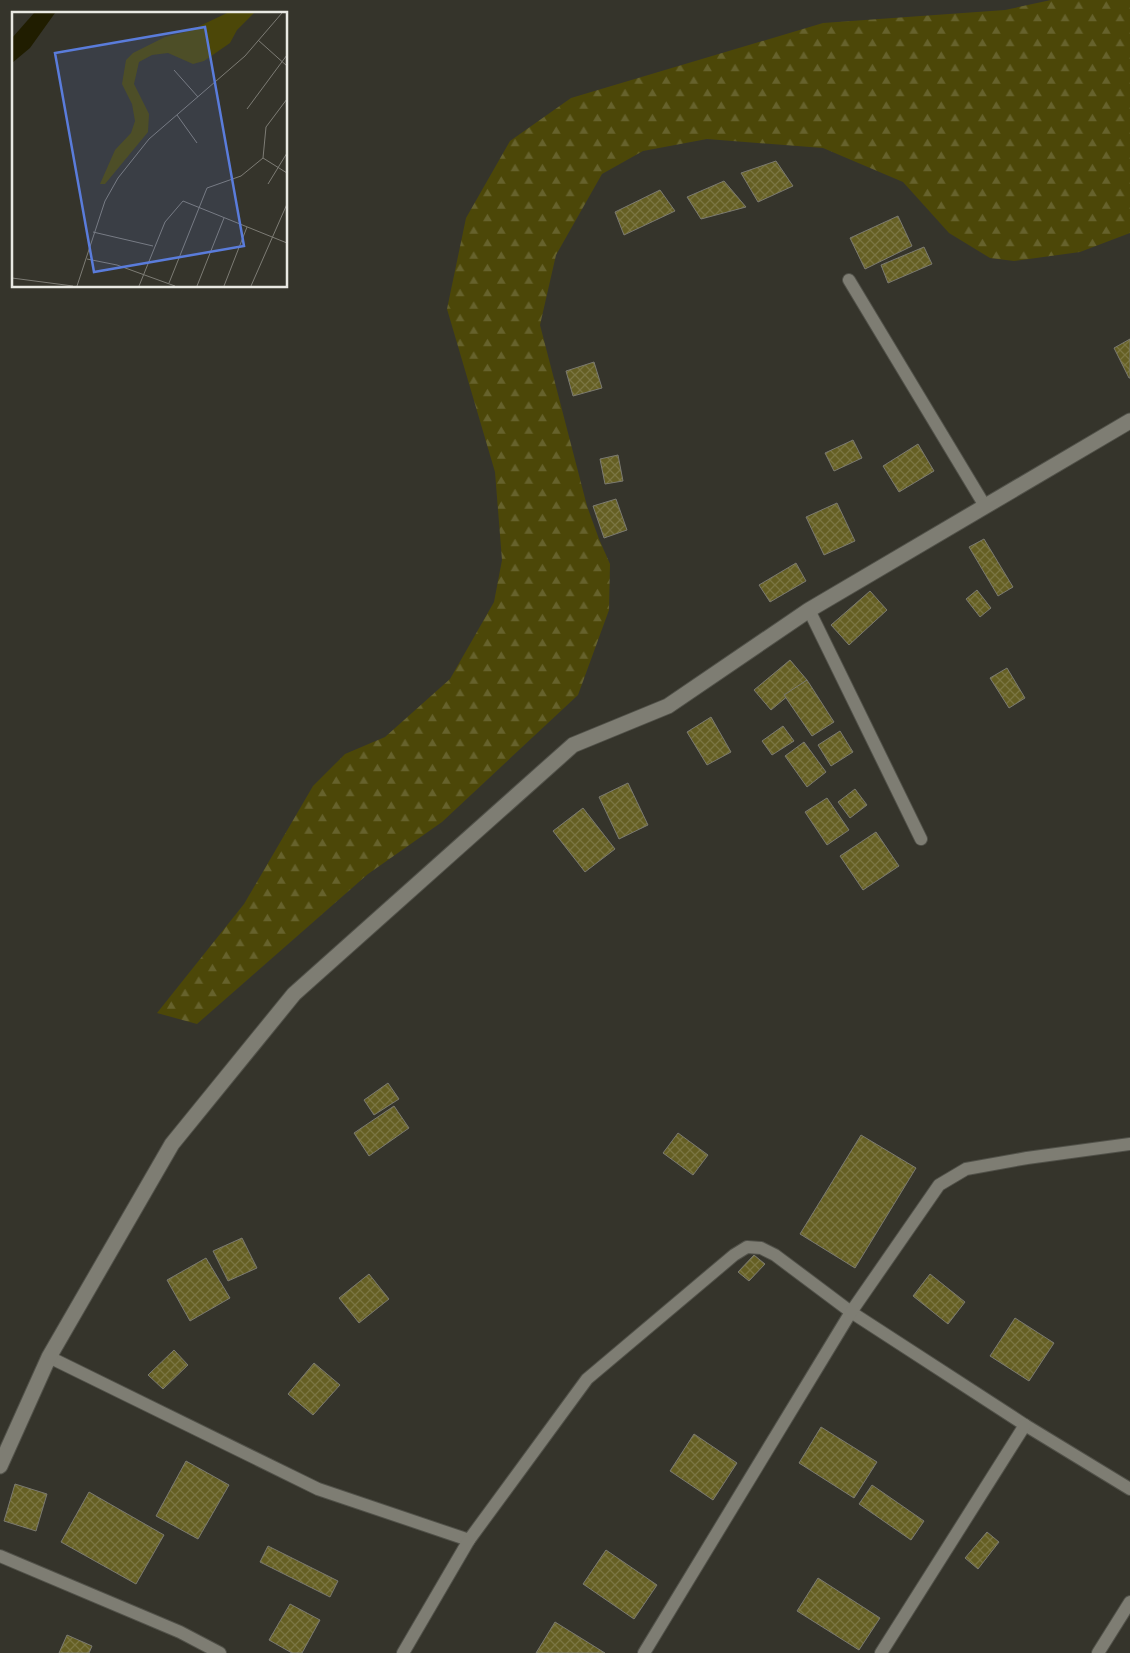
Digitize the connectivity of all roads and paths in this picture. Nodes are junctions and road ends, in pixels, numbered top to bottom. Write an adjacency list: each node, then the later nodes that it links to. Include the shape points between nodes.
1 (849, 280): 3 (lane)
2 (1130, 420): 3 (street)
3 (985, 506): 4 (street)
4 (809, 610): 5 (lane); 8 (street, via 668,706 573,745 294,994 172,1144)
5 (921, 839)
6 (1130, 1144): 7 (lane, via 966,1169 939,1185)
7 (851, 1312): 9 (lane); 12 (lane, via 775,1255 761,1248 747,1247 587,1379); 17 (lane)
8 (49, 1357): 10 (street); 12 (lane, via 318,1489)
9 (1025, 1425): 11 (lane); 18 (lane)
10 (0, 1466)
11 (1130, 1489)
12 (469, 1540): 16 (lane)
13 (0, 1556): 15 (lane, via 180,1632)
14 (1130, 1602): 19 (lane)
15 (220, 1653)
16 (403, 1653)
17 (644, 1653)
18 (881, 1653)
19 (1098, 1653)

